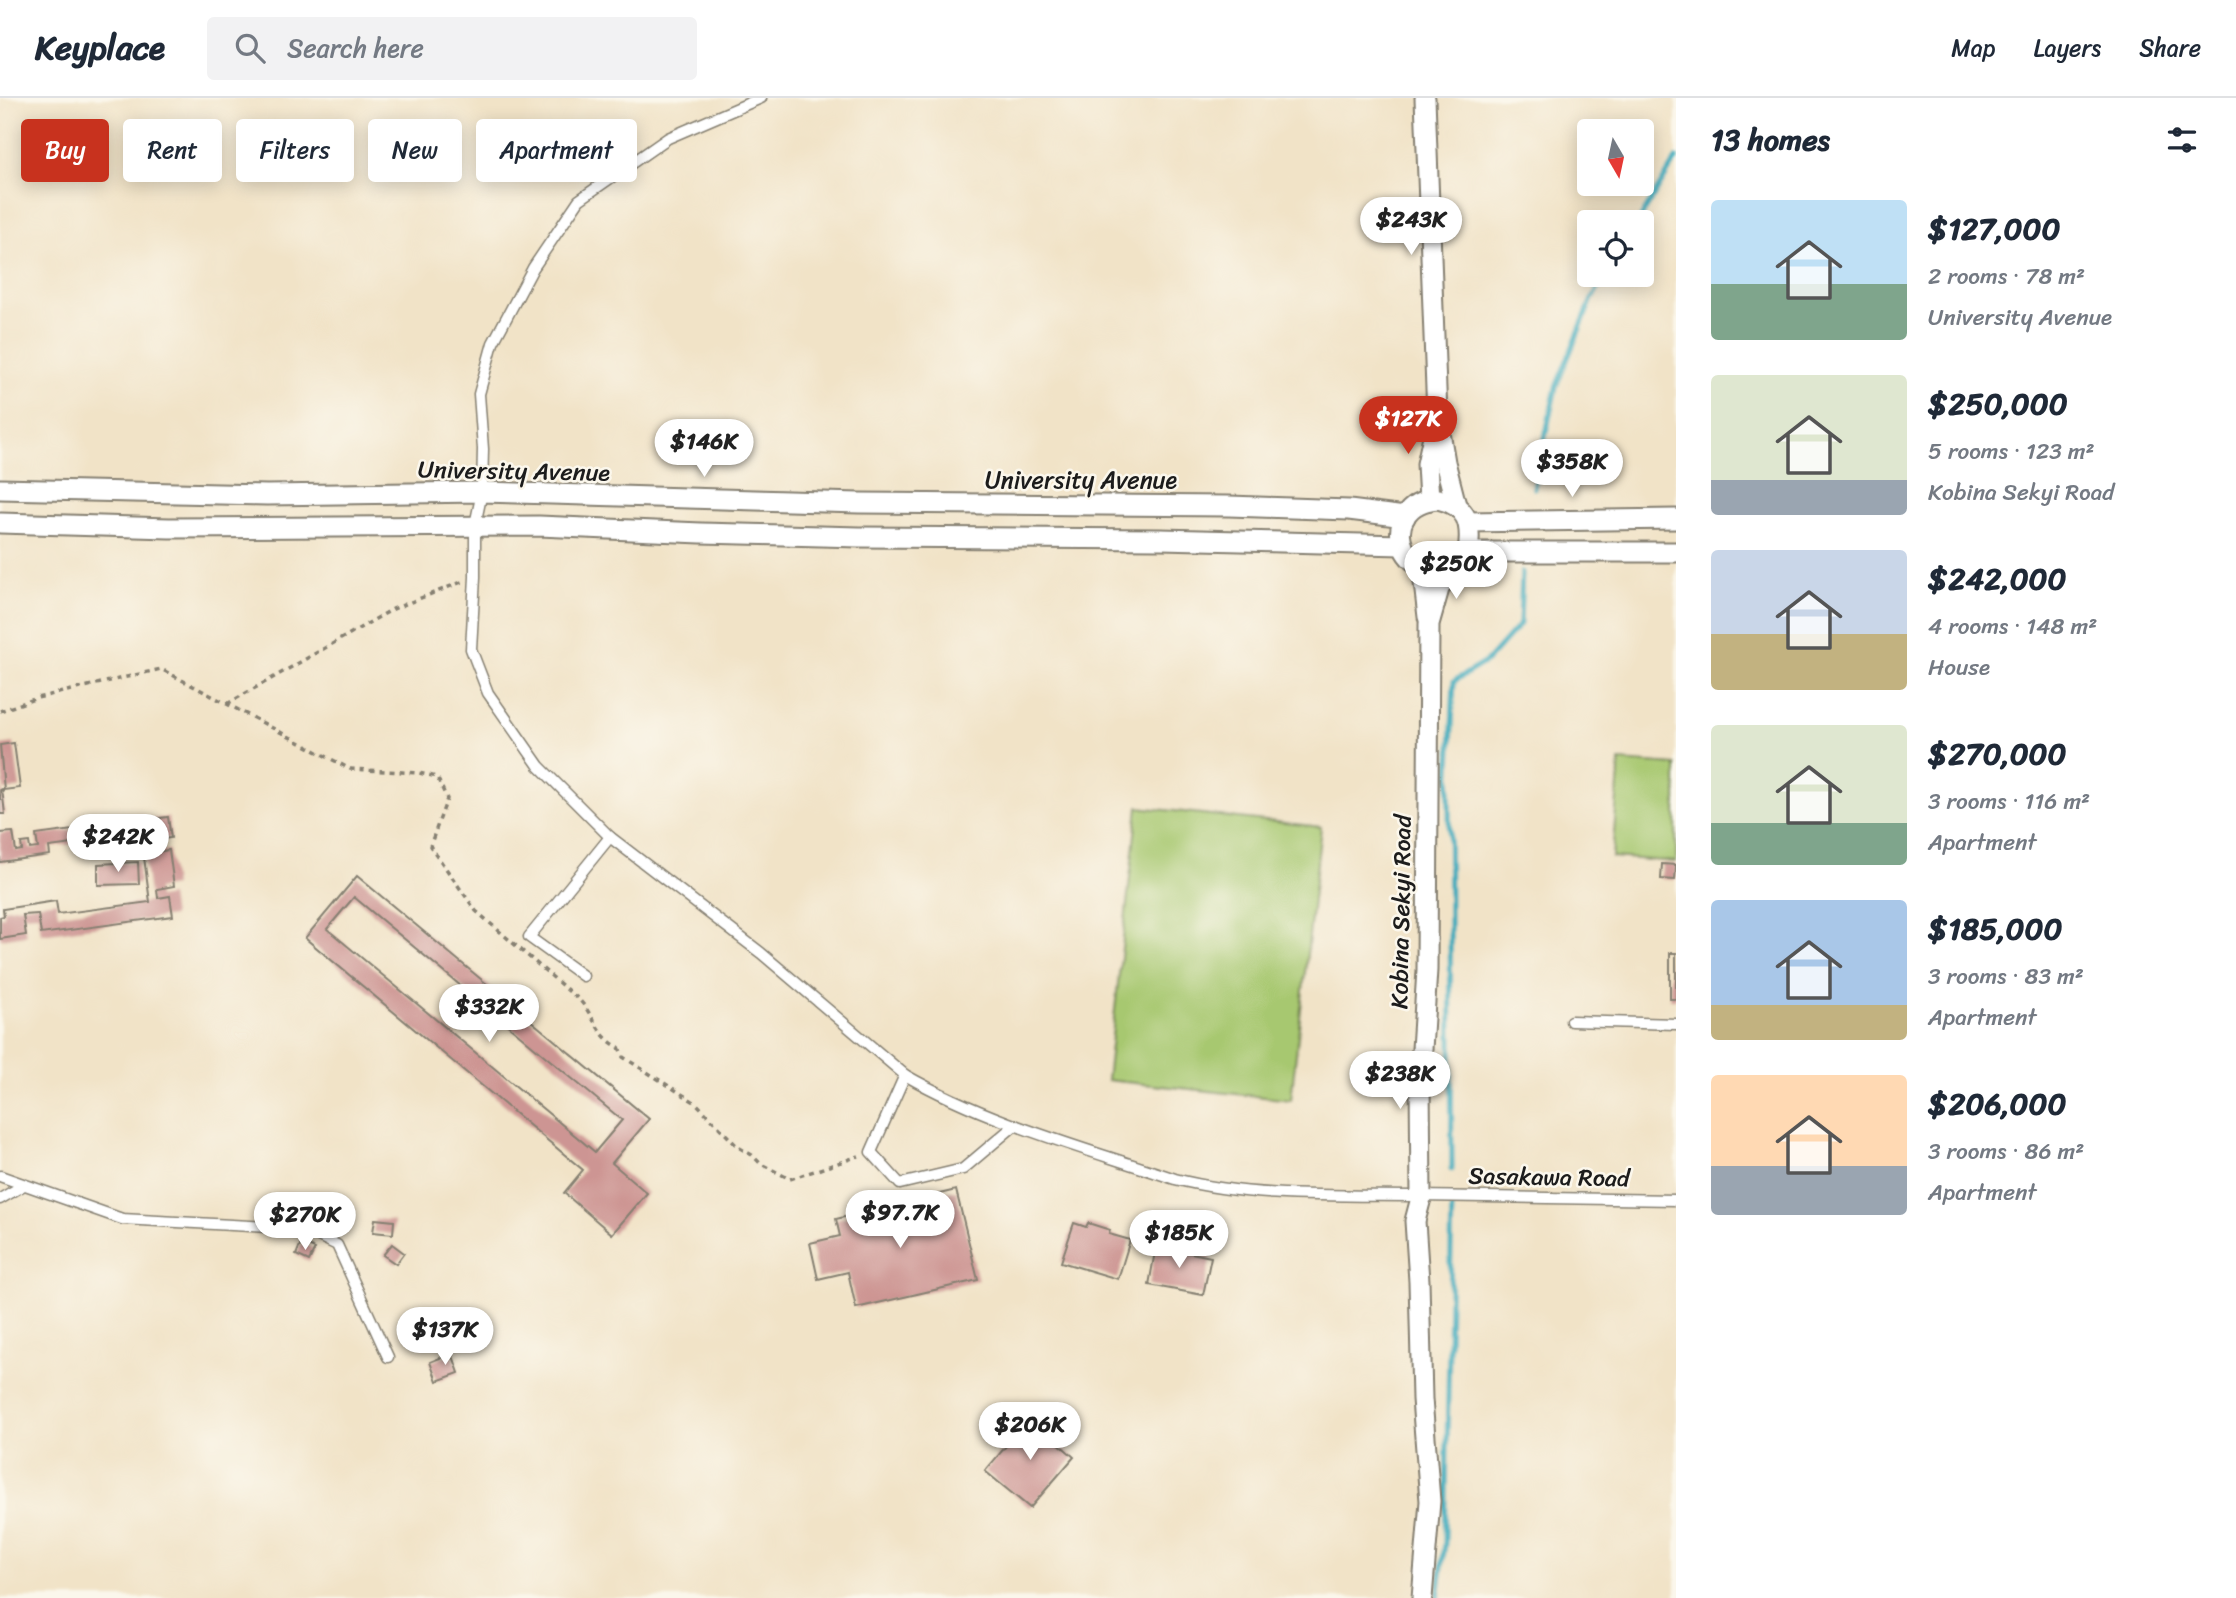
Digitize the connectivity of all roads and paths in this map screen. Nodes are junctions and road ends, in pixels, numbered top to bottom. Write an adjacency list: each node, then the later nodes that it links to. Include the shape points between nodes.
1 (761, 98): 5 (lane, Sasakawa Road, via 668,138 579,200 533,268 493,343 479,394)
2 (1425, 98): 3 (street)
3 (1437, 415): 6 (street, via 1427,464); 7 (street)
4 (0, 489): 5 (street, University Avenue, via 267,495)
5 (482, 492): 8 (street, University Avenue, via 859,503 1228,506 1349,510); 12 (lane, Sasakawa Road)
6 (1429, 500): 7 (street); 8 (street)
7 (1456, 505): 10 (street)
8 (1405, 517): 13 (street)
9 (1676, 519): 10 (street)
10 (1468, 522): 14 (street)
11 (0, 523): 12 (street, via 169,528)
12 (475, 525): 13 (street); 18 (lane, Sasakawa Road)
13 (1402, 545): 17 (street)
14 (1468, 552): 15 (street); 16 (street)
15 (1676, 552)
16 (1451, 565): 17 (street); 19 (street, Kobina Sekyi Road)
17 (1422, 566): 19 (street)
18 (475, 577): 20 (path, via 393,609); 22 (lane, Sasakawa Road, via 471,649 488,693 539,766)
19 (1429, 625): 31 (street, Kobina Sekyi Road)
20 (227, 704): 21 (path, via 161,669); 28 (path, via 350,769 437,777 447,799 430,846 476,911 581,999 594,1024 619,1047 623,1057 696,1103 761,1164 790,1179)
21 (0, 711)
22 (610, 837): 23 (lane, via 529,937); 26 (lane, Sasakawa Road, via 761,953)
23 (583, 976)
24 (1571, 1021): 25 (lane)
25 (1676, 1024)
26 (905, 1075): 27 (lane, Sasakawa Road); 28 (lane)
27 (1015, 1125): 28 (lane, via 963,1169 900,1184); 31 (lane, Sasakawa Road, via 1201,1185 1290,1193)
28 (871, 1152)
29 (0, 1175): 30 (lane)
30 (24, 1185): 32 (lane); 34 (lane, via 122,1219 313,1233 337,1245)
31 (1421, 1196): 33 (lane, Sasakawa Road); 35 (street, Kobina Sekyi Road, via 1415,1221 1430,1502)
32 (0, 1199)
33 (1676, 1200)
34 (388, 1357)
35 (1422, 1598)

